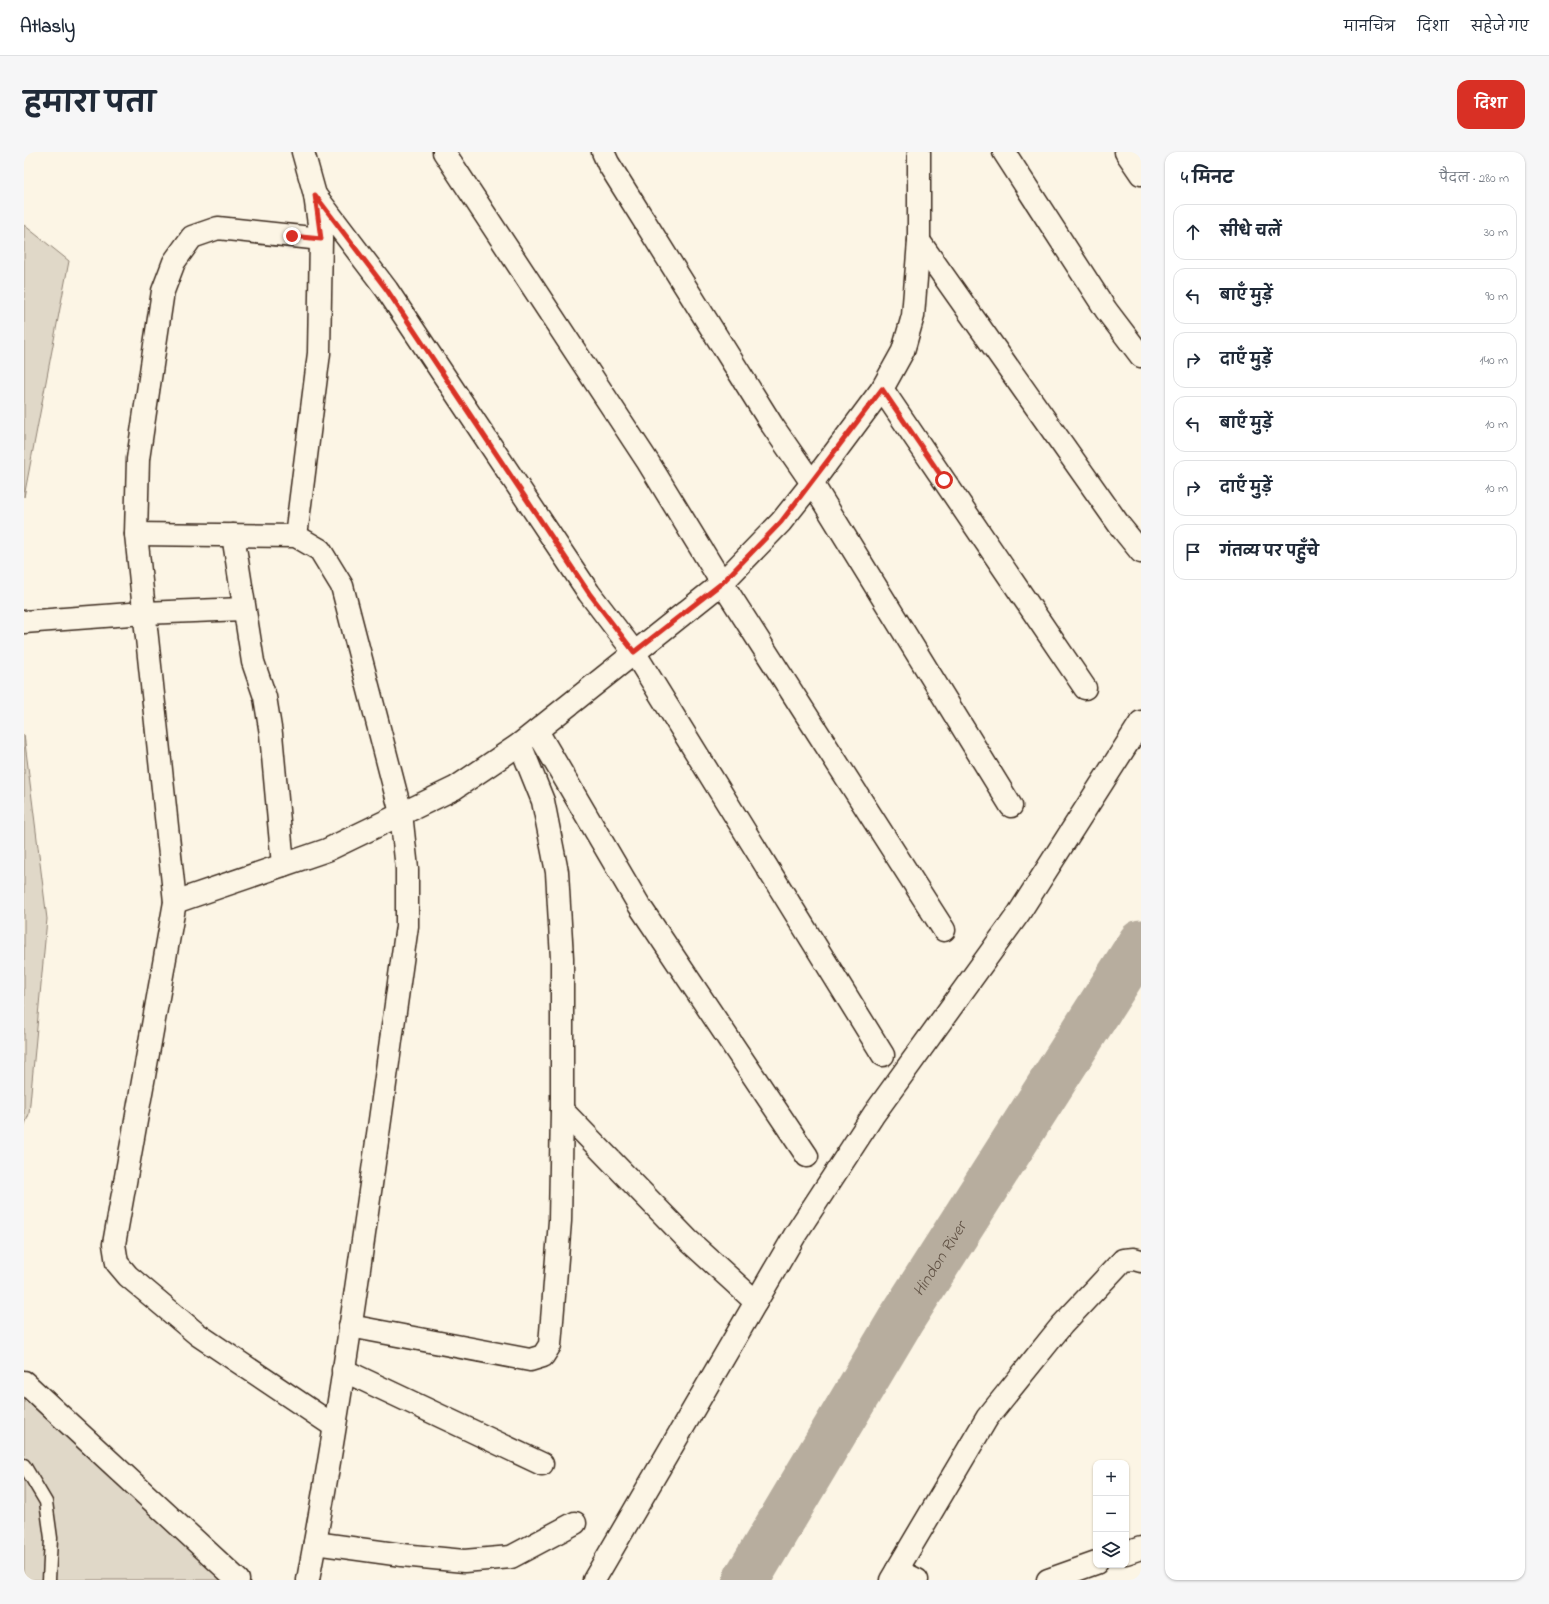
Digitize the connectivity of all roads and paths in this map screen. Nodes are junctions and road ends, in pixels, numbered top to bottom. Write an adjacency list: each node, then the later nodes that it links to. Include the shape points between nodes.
1 (303, 152): 8 (street)
2 (444, 152): 18 (street, via 648,462)
3 (603, 152): 13 (street, via 729,357)
4 (919, 152): 10 (street)
5 (1004, 152): 11 (street, via 1106,310)
6 (1126, 152): 7 (street)
7 (1141, 174)
8 (315, 195): 9 (street); 22 (street, via 387,290 589,593)
9 (321, 239): 14 (street, via 218,228 192,237 174,262 163,291 138,459); 16 (street, via 319,353)
10 (919, 241): 12 (street, via 913,316 903,351); 17 (street)
11 (1141, 356)
12 (882, 389): 13 (street); 23 (street)
13 (812, 483): 18 (street, via 781,522); 27 (street)
14 (136, 534): 15 (street); 20 (street)
15 (233, 535): 16 (street); 19 (street)
16 (296, 536): 28 (street, via 320,550 342,586)
17 (1141, 552)
18 (722, 583): 22 (street); 31 (street)
19 (243, 609): 20 (street); 29 (street, via 253,662 265,697 272,734)
20 (144, 613): 21 (street); 30 (street)
21 (24, 622)
22 (634, 652): 25 (street); 32 (street)
23 (1085, 688)
24 (1141, 722): 36 (street, via 1019,913 874,1114 795,1235)
25 (537, 731): 26 (street); 34 (street, via 638,905)
26 (520, 744): 28 (street, via 455,788); 33 (street, via 543,801 557,872 562,958)
27 (1011, 806)
28 (401, 814): 29 (street, via 327,850); 37 (street, via 407,869 407,926)
29 (283, 865): 30 (street)
30 (175, 902): 40 (street, via 114,1244 117,1263 128,1276 197,1334)
31 (944, 930)
32 (883, 1056)
33 (562, 1110): 36 (street, via 688,1240); 37 (street, via 559,1229 550,1345 543,1356 530,1360)
34 (807, 1156)
35 (1141, 1261): 48 (street, via 1123,1260 1062,1325 987,1418)
36 (756, 1302): 52 (street)
37 (350, 1326): 38 (street)
38 (343, 1370): 40 (street); 41 (street)
39 (24, 1382): 50 (street)
40 (334, 1426): 44 (street)
41 (542, 1464)
42 (24, 1465): 49 (lane, via 46,1502 51,1538)
43 (575, 1523): 44 (street, via 511,1557 464,1561)
44 (315, 1543): 51 (street)
45 (1141, 1548): 46 (street)
46 (1129, 1552)
47 (1093, 1564): 54 (street)
48 (894, 1575): 53 (street)
49 (49, 1580)
50 (238, 1580)
51 (308, 1580)
52 (594, 1580)
53 (917, 1580)
54 (1048, 1580)

